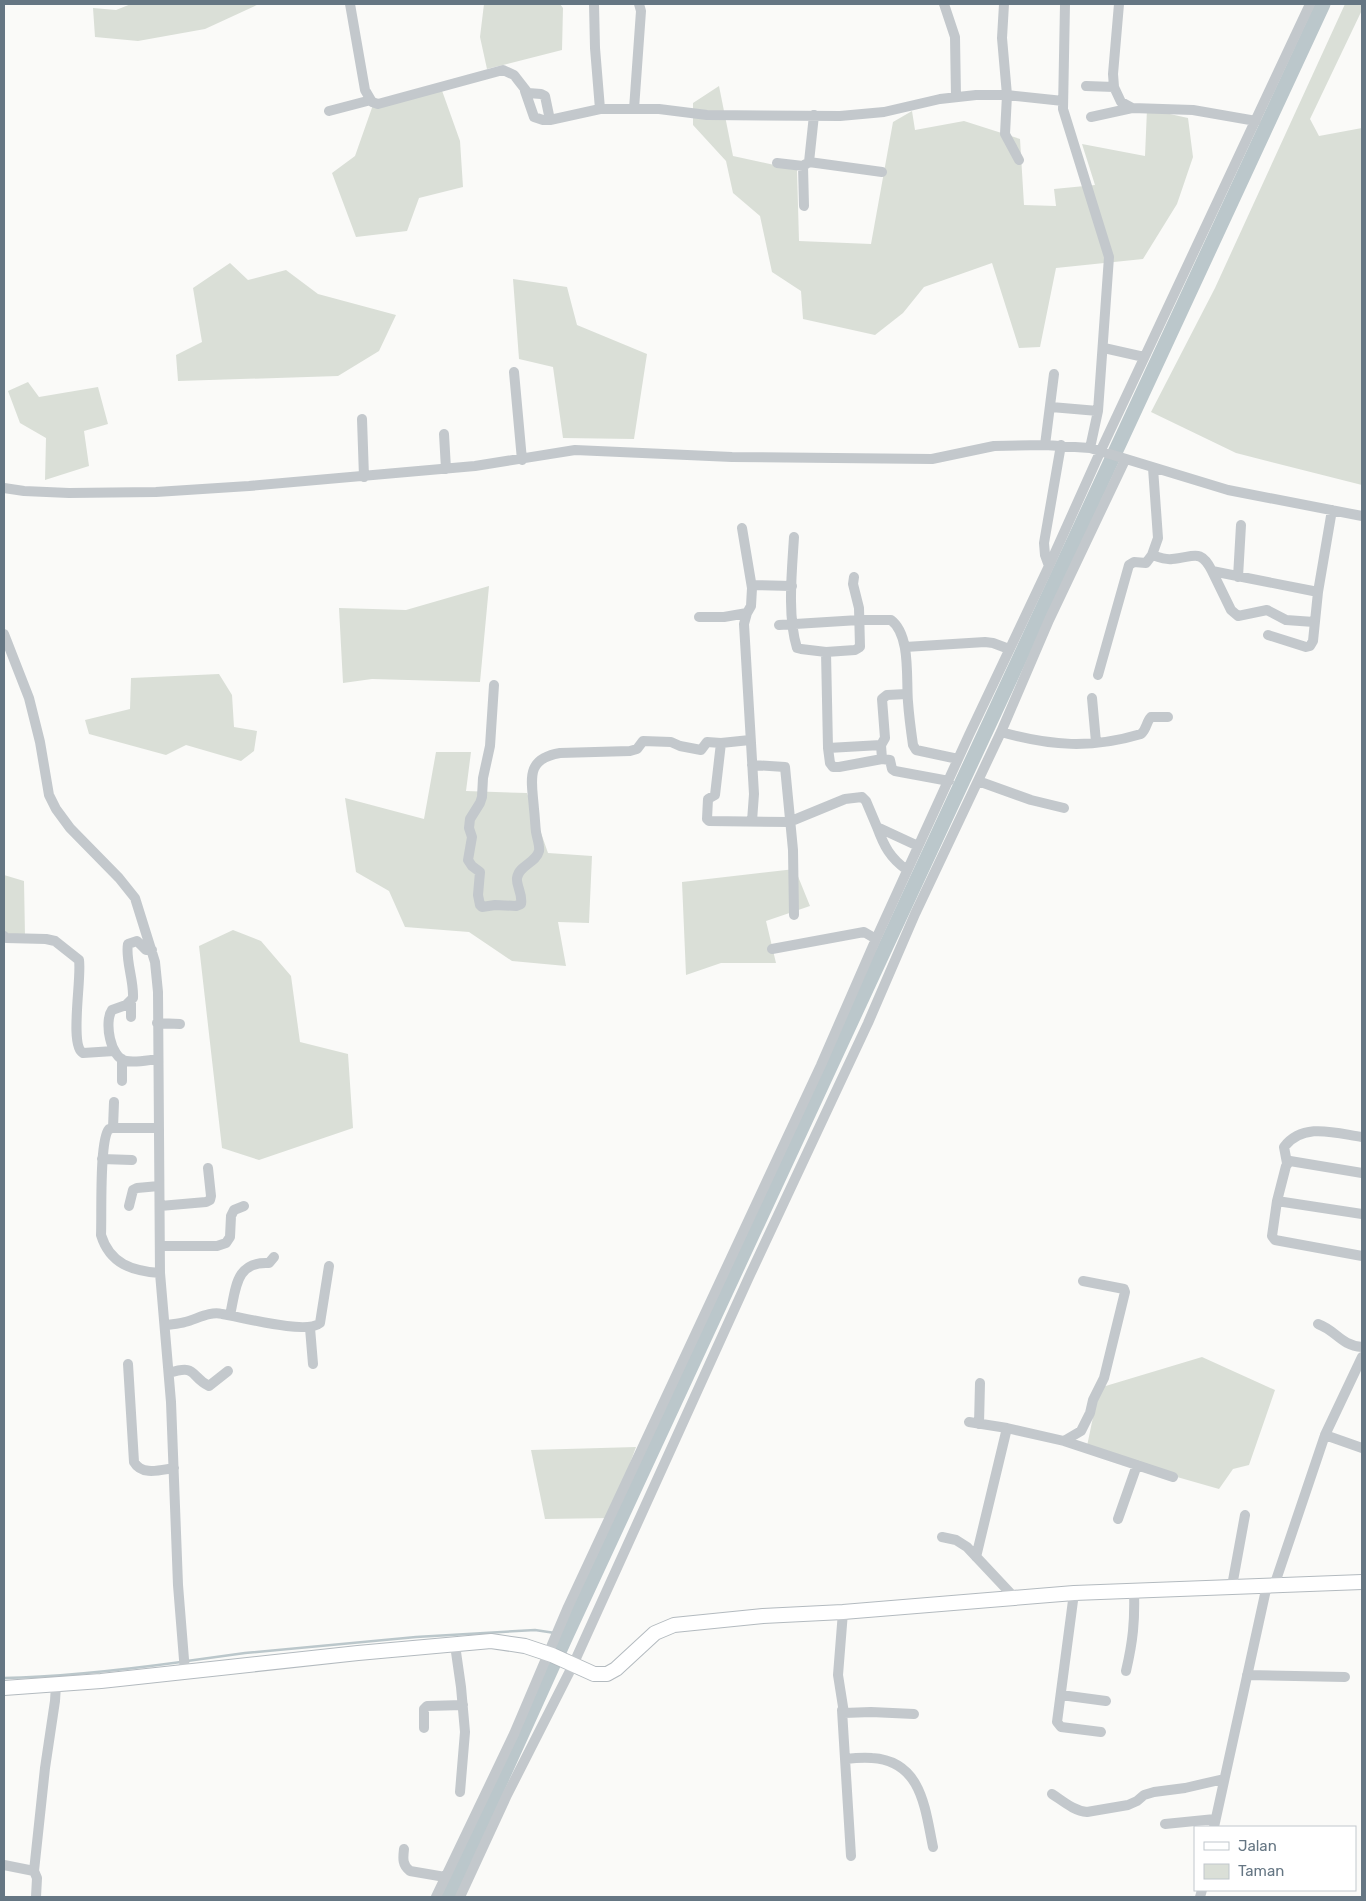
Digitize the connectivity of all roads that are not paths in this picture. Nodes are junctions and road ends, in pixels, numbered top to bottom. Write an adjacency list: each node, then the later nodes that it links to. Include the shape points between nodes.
1 (350, 4): 14 (street, via 365,90)
2 (594, 4): 18 (street, via 594,48)
3 (639, 4): 16 (street)
4 (944, 4): 13 (street, via 955,36)
5 (1004, 4): 12 (street, via 1002,38)
6 (1065, 4): 15 (street)
7 (1119, 4): 10 (street)
8 (1310, 4): 23 (street)
9 (1086, 86): 10 (street)
10 (1114, 87): 17 (street, via 1122,102)
11 (525, 91): 14 (street, via 514,75 503,70 384,103); 22 (street, via 534,116); 22 (street, via 545,96)
12 (1007, 95): 13 (street); 15 (street); 24 (street, via 1006,134)
13 (956, 97): 20 (street, via 884,112)
14 (370, 100): 19 (street)
15 (1063, 101): 29 (street, via 1066,122 1109,257)
16 (634, 108): 18 (street); 20 (street, via 707,114)
17 (1132, 108): 21 (street); 23 (street, via 1194,110)
18 (600, 109): 22 (street)
19 (330, 111)
20 (814, 115): 26 (street)
21 (1092, 117)
22 (550, 120)
23 (1256, 121): 30 (street)
24 (1020, 160)
25 (778, 163): 26 (street)
26 (806, 164): 27 (street); 28 (street)
27 (882, 172)
28 (804, 206)
29 (1104, 348): 30 (street); 34 (street)
30 (1144, 357): 39 (street)
31 (514, 372): 41 (street)
32 (1054, 374): 33 (street)
33 (1051, 407): 34 (street); 37 (street)
34 (1098, 411): 39 (street)
35 (362, 419): 44 (street)
36 (444, 434): 43 (street)
37 (1045, 445): 38 (street); 41 (street, via 994,446 932,459 732,458 575,450)
38 (1061, 446): 39 (street); 52 (street, via 1045,537)
39 (1099, 450): 40 (street); 52 (street)
40 (1123, 459): 42 (street); 75 (street)
41 (522, 460): 43 (street)
42 (1153, 468): 46 (street, via 1228,490); 51 (street, via 1158,538)
43 (446, 469): 44 (street)
44 (364, 477): 45 (street, via 156,492)
45 (4, 488)
46 (1332, 510): 47 (street); 58 (street)
47 (1362, 516)
48 (1241, 525): 55 (street)
49 (742, 528): 57 (street)
50 (794, 537): 56 (street)
51 (1152, 555): 53 (street, via 1167,559 1202,557); 70 (street, via 1146,563 1129,564)
52 (1049, 566): 68 (street)
53 (1212, 571): 55 (street); 62 (street, via 1231,610 1238,616 1267,610 1286,620)
54 (854, 578): 61 (street, via 852,584)
55 (1238, 578): 58 (street)
56 (792, 586): 57 (street, via 757,585); 63 (street)
57 (752, 588): 59 (street, via 751,606)
58 (1318, 592): 62 (street)
59 (747, 613): 60 (street); 76 (street, via 744,624)
60 (700, 617)
61 (859, 620): 63 (street); 67 (street, via 891,620 899,629); 69 (street, via 859,649)
62 (1314, 622): 66 (street, via 1310,646)
63 (793, 624): 64 (street); 69 (street, via 797,648)
64 (778, 625)
65 (4, 634): 96 (street, via 29,698 49,795 56,810 135,898)
66 (1268, 635)
67 (904, 647): 68 (street, via 993,642); 72 (street)
68 (1010, 649): 82 (street)
69 (826, 652): 80 (street)
70 (1098, 675)
71 (494, 685): 77 (street, via 490,746 482,797 470,819 469,828 472,837 468,860 480,872 478,895 482,907 521,904 517,878 539,850 531,787 534,768 540,759 560,753 630,751 637,749 642,741 671,742 701,750 707,742)
72 (907, 694): 79 (street, via 882,699 885,738); 82 (street, via 916,750)
73 (1092, 698): 78 (street)
74 (1168, 717): 78 (street, via 1151,717 1141,734)
75 (1002, 732): 78 (street, via 1049,744); 85 (street)
76 (750, 740): 77 (street); 83 (street)
77 (721, 742): 87 (street, via 715,795 708,798 707,819)
78 (1096, 742)
79 (881, 745): 80 (street); 81 (street)
80 (828, 748): 81 (street, via 833,767)
81 (882, 759): 84 (street, via 890,760 895,771)
82 (958, 760): 84 (street)
83 (752, 765): 87 (street); 88 (street, via 784,767)
84 (949, 781): 90 (street)
85 (978, 781): 86 (street); 157 (street)
86 (1064, 808)
87 (752, 821): 88 (street)
88 (789, 822): 89 (street, via 845,799 862,797); 92 (street)
89 (877, 828): 90 (street); 91 (street, via 888,853)
90 (918, 846): 91 (street)
91 (906, 870): 94 (street)
92 (794, 915)
93 (4, 936): 101 (street, via 56,941 79,960 75,1028 78,1049 82,1053)
94 (876, 939): 95 (street, via 864,932); 156 (street, via 821,1065 568,1607)
95 (772, 949)
96 (152, 950): 97 (street, via 146,950 138,941 127,945 133,983); 99 (street, via 157,976)
97 (131, 1001): 98 (street); 101 (street, via 109,1014 108,1030)
98 (131, 1017)
99 (157, 1023): 100 (street); 103 (street)
100 (180, 1024)
101 (114, 1051): 102 (street)
102 (122, 1059): 103 (street); 104 (street)
103 (158, 1059): 107 (street)
104 (122, 1080)
105 (114, 1102): 106 (street)
106 (113, 1128): 107 (street); 109 (street, via 106,1131)
107 (159, 1128): 114 (street)
108 (1362, 1137): 111 (street, via 1314,1130 1306,1132 1284,1147)
109 (102, 1159): 110 (street); 124 (street, via 101,1235 107,1250 124,1266)
110 (132, 1160)
111 (1287, 1163): 113 (street); 115 (street)
112 (208, 1168): 117 (street, via 210,1200)
113 (1362, 1173)
114 (159, 1186): 116 (street, via 133,1190); 117 (street)
115 (1277, 1201): 119 (street); 121 (street, via 1272,1236 1275,1240)
116 (129, 1206)
117 (160, 1206): 120 (street)
118 (244, 1206): 120 (street, via 234,1210 231,1216 230,1237 226,1243 217,1246)
119 (1362, 1214)
120 (160, 1246): 124 (street)
121 (1362, 1256)
122 (274, 1257): 126 (street, via 269,1263 260,1262 243,1271)
123 (329, 1266): 129 (street, via 320,1324)
124 (160, 1273): 128 (street)
125 (1083, 1281): 139 (street, via 1124,1289 1125,1292 1104,1378 1081,1431)
126 (230, 1315): 128 (street, via 211,1314); 129 (street)
127 (1318, 1324): 130 (street, via 1347,1345)
128 (166, 1325): 135 (street)
129 (310, 1328): 133 (street)
130 (1362, 1348)
131 (1362, 1357): 138 (street)
132 (128, 1364): 142 (street, via 134,1462 138,1469 144,1471)
133 (313, 1364)
134 (228, 1371): 135 (street, via 209,1386 187,1369)
135 (169, 1373): 142 (street)
136 (980, 1383): 137 (street, via 974,1423)
137 (1008, 1428): 139 (street); 147 (street)
138 (1325, 1435): 140 (street); 150 (street)
139 (1064, 1441): 141 (street)
140 (1362, 1448)
141 (1137, 1465): 143 (street); 145 (street)
142 (174, 1468): 158 (street, via 178,1585)
143 (1173, 1477)
144 (1245, 1515): 149 (street)
145 (1118, 1518)
146 (942, 1536): 147 (street, via 956,1540)
147 (976, 1557): 153 (street)
148 (1362, 1582): 150 (main road)
149 (1232, 1586): 150 (main road); 151 (main road)
150 (1270, 1586): 160 (street)
151 (1134, 1590): 152 (main road); 159 (street, via 1135,1622)
152 (1074, 1593): 153 (main road); 164 (street)
153 (1015, 1598): 154 (main road)
154 (843, 1612): 157 (main road, via 674,1625 655,1633 607,1674 594,1674); 167 (street, via 838,1674)
155 (455, 1646): 156 (main road, via 491,1641); 158 (main road); 166 (street)
156 (551, 1654): 157 (main road); 182 (street)
157 (569, 1663): 185 (street)
158 (185, 1665): 162 (main road)
159 (1126, 1671)
160 (1247, 1675): 161 (street); 172 (street)
161 (1344, 1677)
162 (56, 1685): 163 (main road); 181 (street)
163 (4, 1688)
164 (1061, 1695): 165 (street); 170 (street, via 1059,1726)
165 (1106, 1701)
166 (463, 1705): 169 (street, via 426,1706); 173 (street, via 465,1732)
167 (842, 1710): 168 (street, via 845,1714); 171 (street)
168 (914, 1714)
169 (424, 1728)
170 (1100, 1732)
171 (845, 1759): 177 (street, via 873,1758 890,1762 914,1779 921,1792); 179 (street)
172 (1224, 1779): 174 (street, via 1154,1792 1128,1805 1087,1812 1069,1806); 175 (street)
173 (460, 1792)
174 (1052, 1794)
175 (1215, 1823): 176 (street)
176 (1165, 1824)
177 (933, 1847)
178 (404, 1849): 182 (street, via 403,1862 410,1871)
179 (851, 1856)
180 (4, 1866): 181 (street)
181 (34, 1871): 183 (street)
182 (445, 1877): 184 (street)
183 (36, 1897)
184 (436, 1897)
185 (460, 1897)

